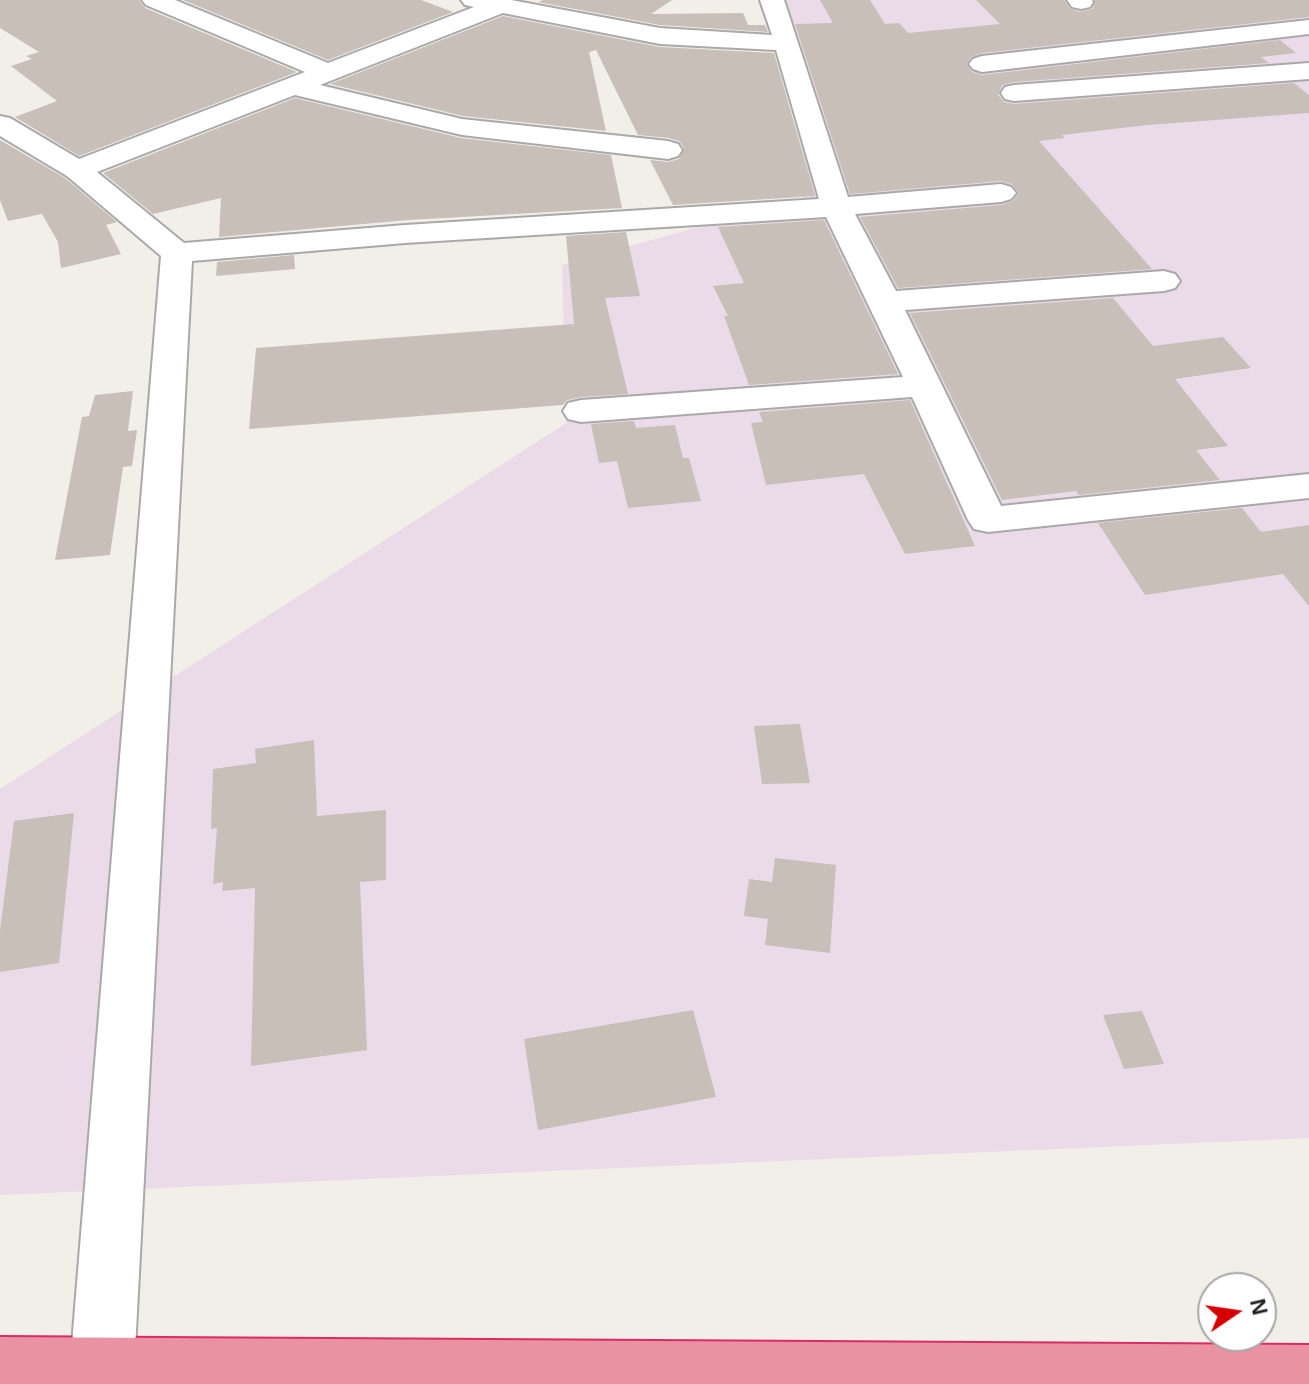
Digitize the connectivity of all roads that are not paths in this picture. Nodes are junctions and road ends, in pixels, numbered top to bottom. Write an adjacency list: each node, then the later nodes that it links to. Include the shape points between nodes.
1 (154, 0): 8 (street)
2 (772, 0): 5 (street)
3 (486, 3): 5 (street, via 660,36); 8 (street)
4 (1309, 27): 6 (street)
5 (787, 43): 15 (street)
6 (982, 64)
7 (1309, 71): 10 (street)
8 (326, 72): 9 (street)
9 (292, 86): 12 (street, via 462,127); 13 (street)
10 (1014, 93)
11 (0, 124): 13 (street)
12 (668, 150)
13 (77, 170): 16 (street)
14 (1001, 193): 15 (street)
15 (836, 207): 16 (street); 18 (street)
16 (177, 253): 23 (street)
17 (1164, 281): 18 (street)
18 (885, 302): 19 (street)
19 (925, 386): 20 (street); 21 (street, via 988,520)
20 (581, 411)
21 (1309, 486)
22 (0, 1369): 23 (highway)
23 (102, 1369): 24 (highway)
24 (1309, 1377)

